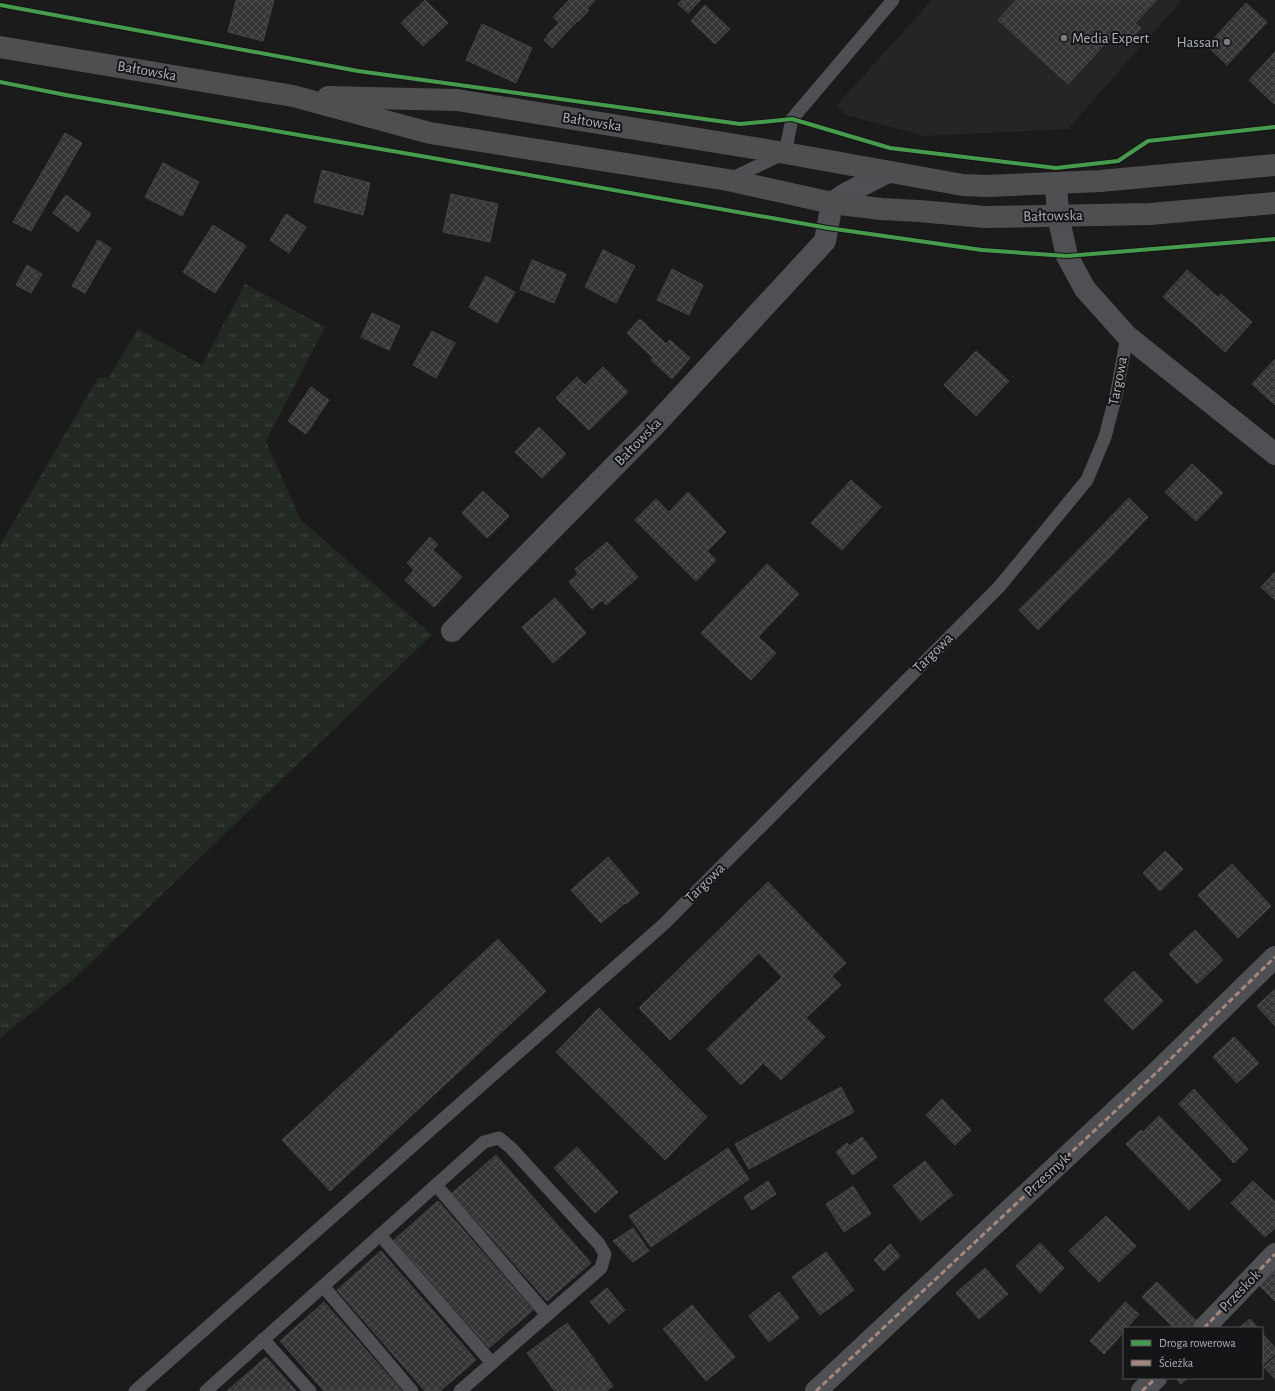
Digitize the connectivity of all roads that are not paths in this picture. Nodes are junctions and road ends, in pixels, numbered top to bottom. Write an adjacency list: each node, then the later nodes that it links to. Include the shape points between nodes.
1 (893, 0): 4 (lane, via 792,119)
2 (0, 47): 3 (main road, Bałtowska)
3 (293, 96): 4 (main road, Bałtowska, via 457,100); 7 (main road, Bałtowska, via 430,133)
4 (785, 153): 6 (main road, Bałtowska); 7 (lane)
5 (1275, 165): 8 (main road, Bałtowska)
6 (888, 172): 8 (main road, Bałtowska, via 963,185); 9 (street)
7 (728, 180): 9 (main road, Bałtowska)
8 (1056, 183): 11 (street, Targowa)
9 (832, 203): 11 (main road, Bałtowska, via 985,217); 14 (street, Bałtowska, via 825,241 654,426)
10 (1275, 203): 11 (main road, Bałtowska, via 1150,214)
11 (1058, 216): 12 (street, Targowa, via 1067,256 1085,289)
12 (1126, 336): 13 (street, Targowa); 26 (lane, Targowa, via 1117,391 1105,438 1087,480 999,587 664,924)
13 (1275, 454)
14 (452, 631)
15 (1275, 957): 30 (street, Przesmyk, via 1150,1079)
16 (436, 1185): 17 (lane); 20 (lane); 20 (lane, via 484,1142 499,1138 599,1244 605,1254 600,1268)
17 (380, 1235): 19 (lane); 23 (lane)
18 (1275, 1254): 21 (street, Przeskok)
19 (323, 1286): 22 (lane); 28 (lane)
20 (547, 1315): 23 (lane)
21 (1205, 1327)
22 (263, 1339): 25 (lane); 27 (lane)
23 (492, 1363): 29 (lane)
24 (1155, 1379): 31 (street)
25 (209, 1390)
26 (136, 1391)
27 (310, 1391)
28 (412, 1391)
29 (460, 1391)
30 (816, 1391)
31 (1142, 1391)

